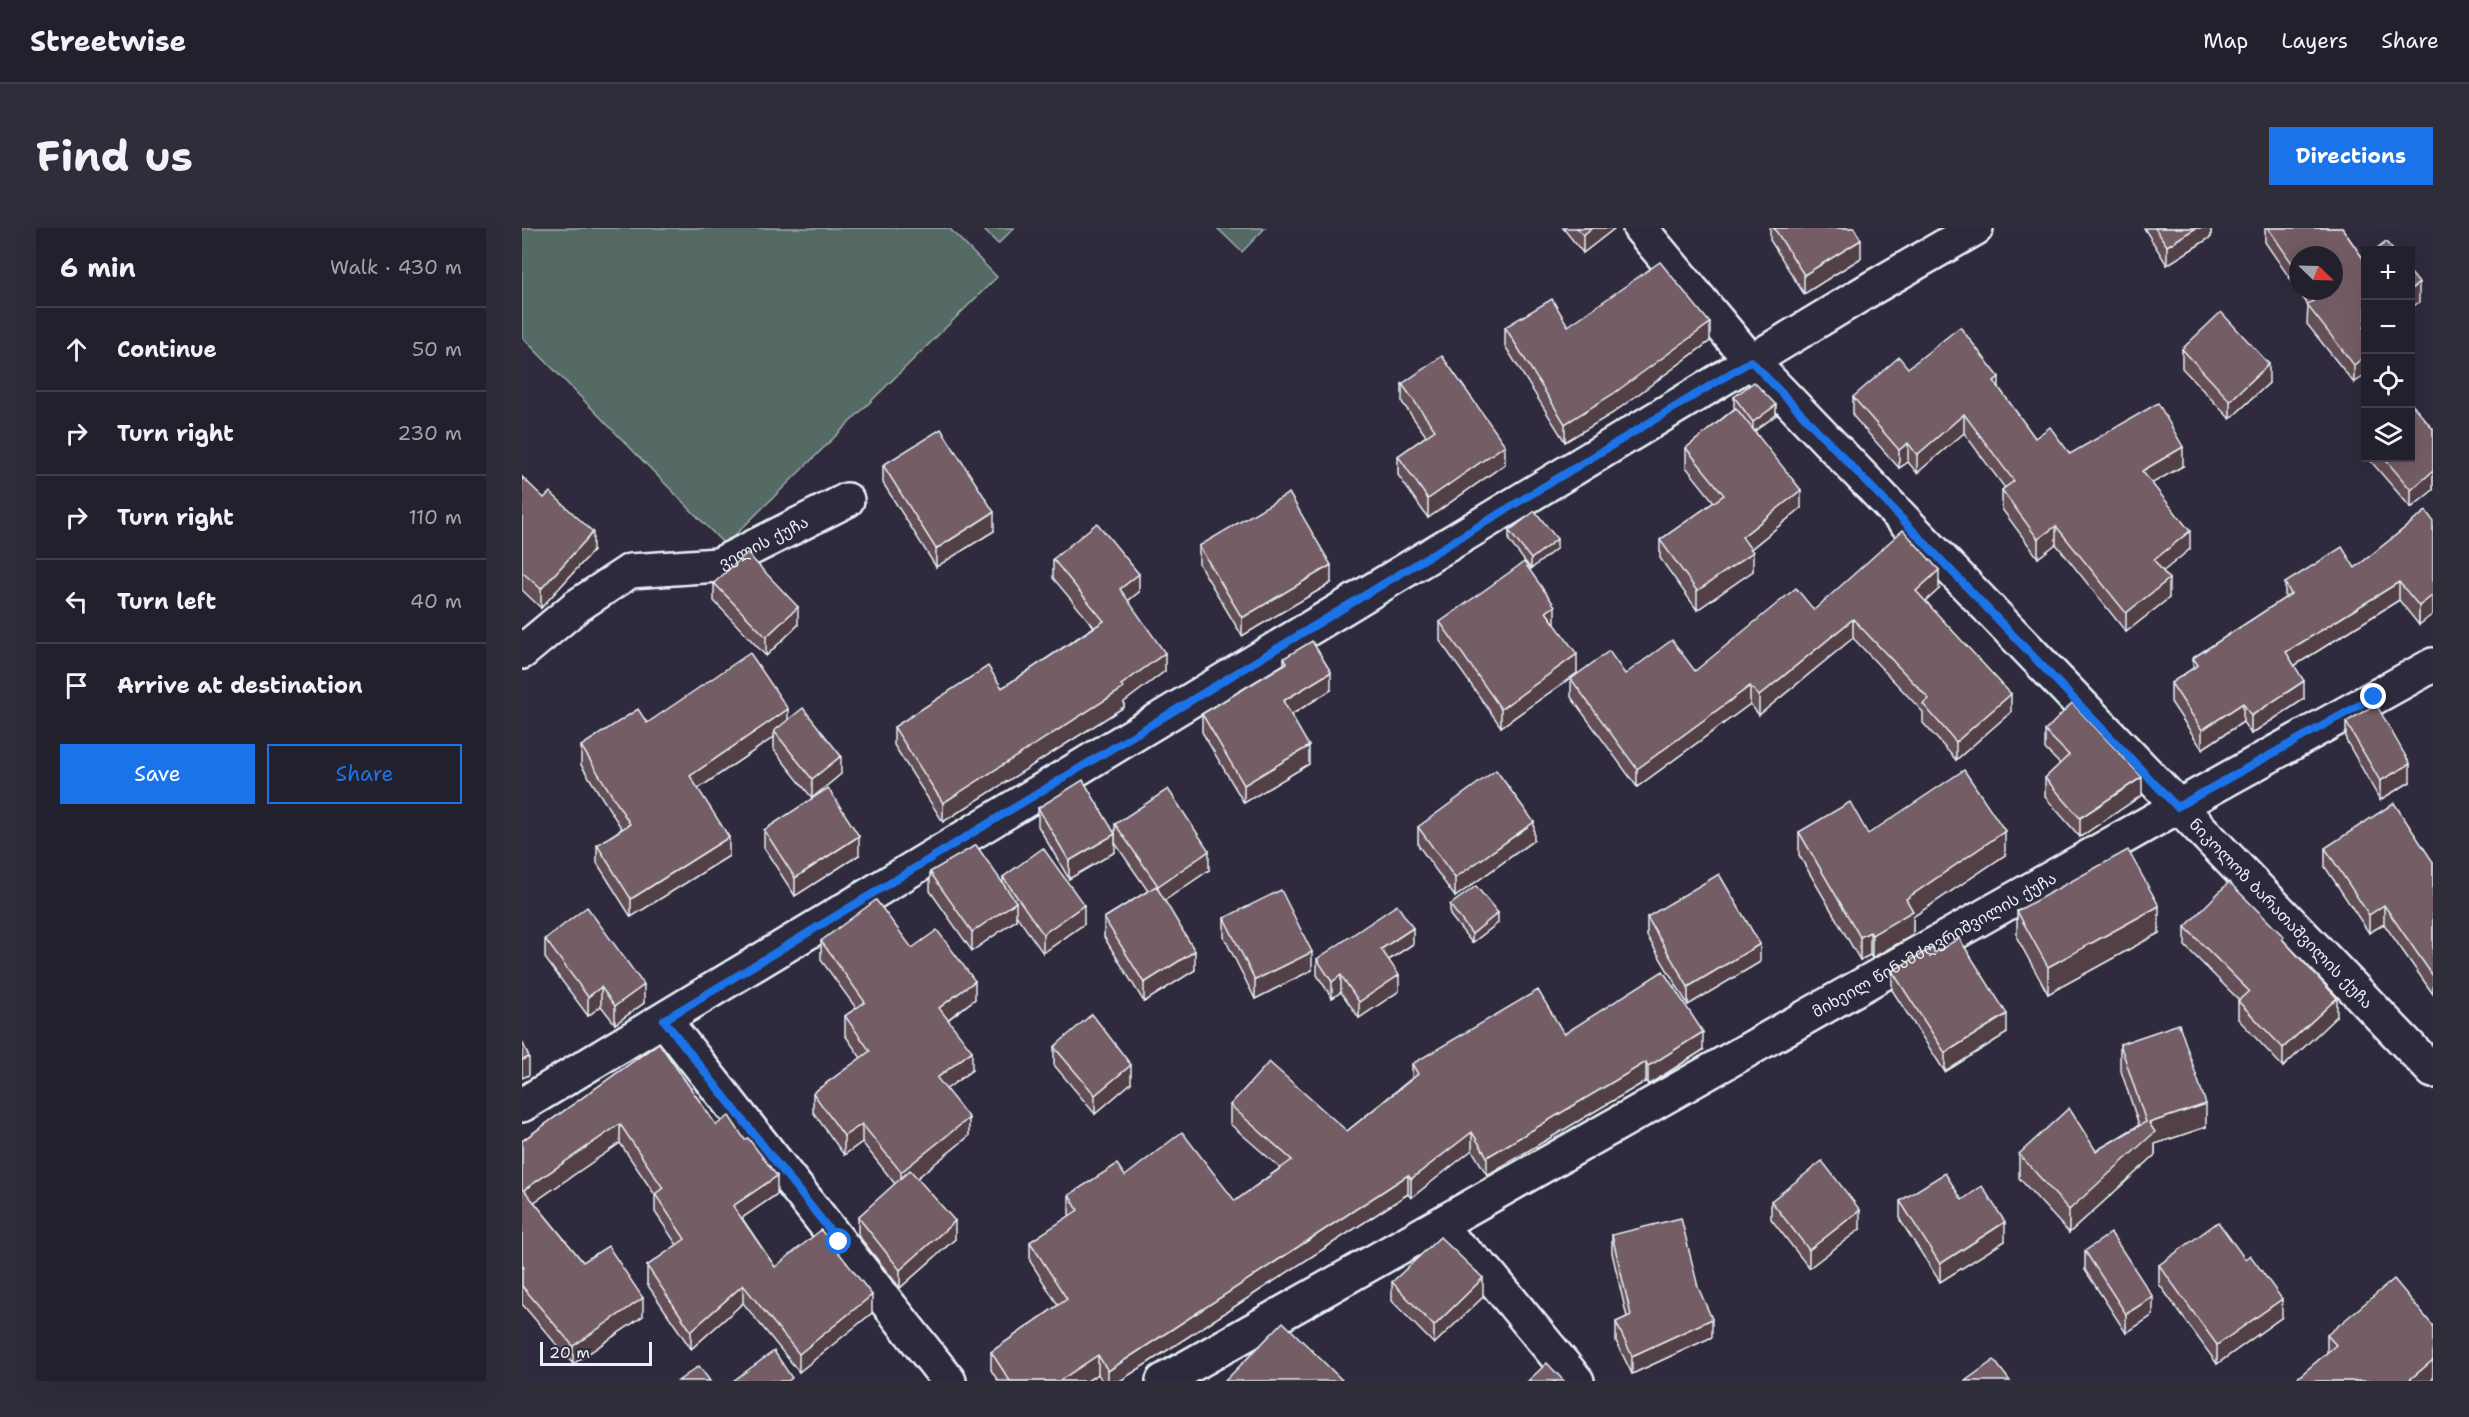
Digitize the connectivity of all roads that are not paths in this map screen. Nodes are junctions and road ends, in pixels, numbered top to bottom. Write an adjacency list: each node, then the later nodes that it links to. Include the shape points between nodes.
1 (1640, 228): 3 (street, ნიკოლოზ ბარათაშვილის ქუჩა)
2 (1976, 228): 3 (street)
3 (1751, 361): 7 (street, ნიკოლოზ ბარათაშვილის ქუჩა); 8 (street)
4 (847, 500): 5 (street, ველის ქუჩა, via 718,566 630,571 576,606)
5 (522, 652)
6 (2433, 665): 7 (street, მიხეილ წინამძღვრიშვილის ქუჩა)
7 (2177, 807): 9 (street, ნიკოლოზ ბარათაშვილის ქუჩა); 11 (street, მიხეილ წინამძღვრიშვილის ქუჩა)
8 (664, 1020): 10 (street); 12 (street)
9 (2433, 1071)
10 (522, 1105)
11 (1436, 1227): 13 (street, მიხეილ წინამძღვრიშვილის ქუჩა); 14 (street, via 1487,1272)
12 (950, 1381)
13 (1163, 1381)
14 (1577, 1381)

